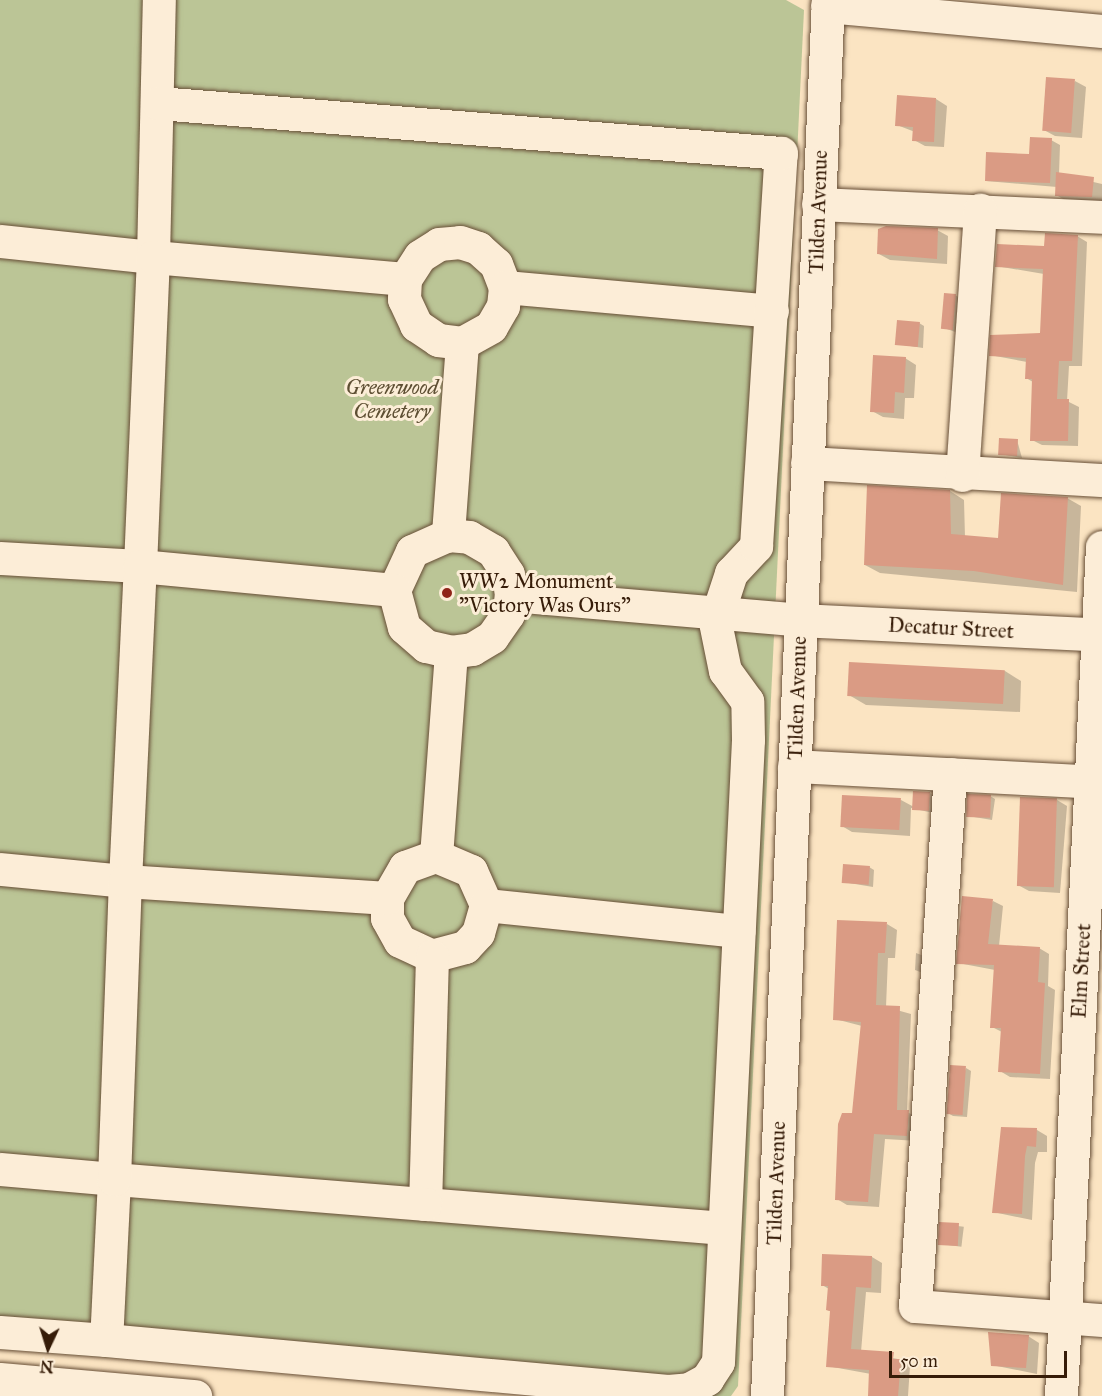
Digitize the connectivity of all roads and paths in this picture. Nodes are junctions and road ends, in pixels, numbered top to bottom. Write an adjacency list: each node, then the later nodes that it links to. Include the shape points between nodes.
1 (159, 0): 4 (street)
2 (827, 3): 3 (street); 5 (street, Tilden Avenue)
3 (1102, 32)
4 (158, 103): 9 (street); 12 (street, via 782,153)
5 (818, 204): 6 (street); 14 (street, Tilden Avenue)
6 (980, 210): 7 (street); 15 (street)
7 (1102, 217)
8 (0, 241): 9 (street)
9 (153, 257): 10 (street); 20 (street)
10 (405, 279): 11 (street, via 420,255 439,244 460,242 478,248 496,264); 13 (street, via 404,299 416,325 438,340)
11 (505, 286): 12 (street); 13 (street, via 503,306 491,327)
12 (772, 311): 23 (street, via 756,546 731,573)
13 (462, 342): 17 (street)
14 (807, 464): 15 (street); 24 (street, Tilden Avenue)
15 (962, 475): 16 (street)
16 (1102, 480)
17 (448, 535): 21 (street, via 412,551 399,568); 22 (street, via 469,537 493,551 508,574)
18 (1102, 547): 25 (street, Elm Street)
19 (0, 558): 20 (street)
20 (140, 566): 21 (street); 32 (street)
21 (394, 590): 26 (street, via 404,627 426,646)
22 (511, 595): 23 (street, Decatur Street); 26 (street, via 508,614 492,637 472,649)
23 (717, 613): 24 (street, Decatur Street); 35 (street, via 716,637 726,671 747,701)
24 (800, 620): 25 (street, Decatur Street); 27 (street, Tilden Avenue)
25 (1100, 635): 29 (street, Elm Street)
26 (451, 652): 30 (street)
27 (794, 766): 28 (street); 48 (street, Tilden Avenue)
28 (950, 774): 29 (street); 41 (street, via 915,1306)
29 (1096, 781): 41 (street, Elm Street)
30 (436, 856): 33 (street, via 405,867); 34 (street, via 471,871)
31 (0, 868): 32 (street)
32 (125, 881): 33 (street); 38 (street)
33 (387, 898): 36 (street, via 387,918 400,940)
34 (486, 905): 35 (street); 36 (street, via 478,933 465,947)
35 (739, 931): 40 (street)
36 (432, 956): 39 (street)
37 (0, 1168): 38 (street)
38 (114, 1179): 39 (street); 44 (street)
39 (425, 1204): 40 (street)
40 (723, 1228): 44 (street, via 718,1362 707,1379 689,1389)
41 (1065, 1318): 42 (street); 49 (street, Elm Street)
42 (1102, 1320)
43 (0, 1332): 44 (street)
44 (106, 1340)
45 (0, 1379): 46 (street)
46 (79, 1391): 47 (street)
47 (195, 1396)
48 (767, 1396)
49 (1061, 1396)

